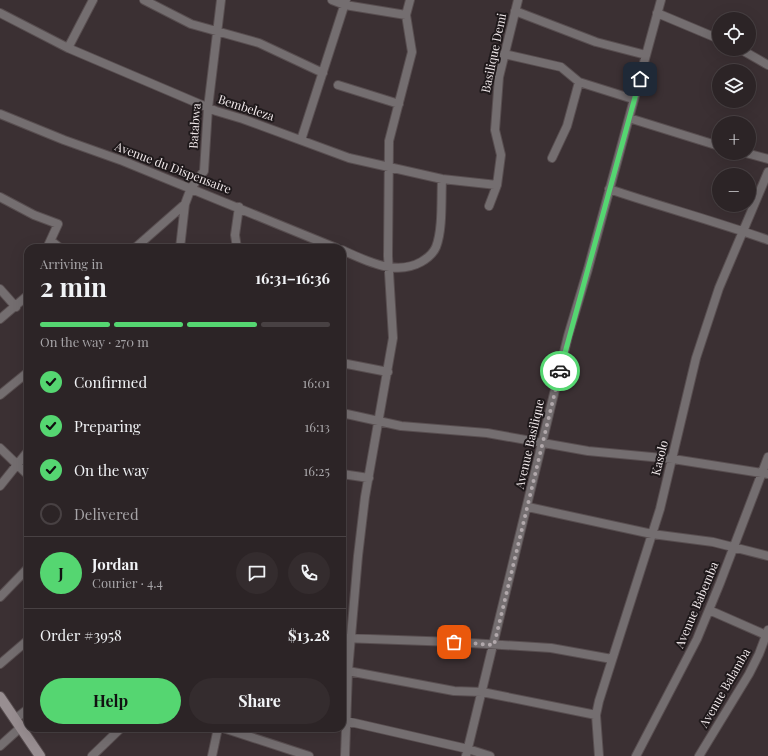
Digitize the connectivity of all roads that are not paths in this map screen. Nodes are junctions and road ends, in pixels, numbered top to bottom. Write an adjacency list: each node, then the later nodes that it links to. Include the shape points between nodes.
1 (93, 0): 15 (street)
2 (144, 0): 13 (street, via 191,24)
3 (221, 0): 13 (street, Batabwa)
4 (332, 0): 8 (street)
5 (410, 0): 12 (street)
6 (518, 0): 9 (street, Basilique Demi)
7 (661, 0): 11 (street, Avenue Basilique)
8 (345, 2): 12 (street); 20 (street)
9 (515, 11): 16 (street, Basilique Demi); 17 (street, via 596,42)
10 (0, 13): 15 (street, Bembeleza)
11 (657, 13): 14 (street); 17 (street, Avenue Basilique)
12 (406, 15): 24 (street, via 412,52)
13 (216, 32): 20 (street, via 259,44); 25 (street, Batabwa)
14 (712, 36)
15 (68, 48): 25 (street, Bembeleza)
16 (504, 54): 21 (street, via 561,67); 36 (street, Basilique Demi, via 496,104 495,130 501,155)
17 (646, 55): 23 (street, Avenue Basilique)
18 (752, 56): 19 (street)
19 (768, 65)
20 (323, 73): 28 (street)
21 (579, 82): 23 (street); 31 (street, via 567,126)
22 (338, 84): 24 (street)
23 (634, 99): 27 (street, Avenue Basilique)
24 (399, 104): 33 (street, via 389,141)
25 (208, 108): 28 (street, Bembeleza); 37 (street, Batabwa, via 204,170)
26 (0, 114): 37 (street, Avenue du Dispensaire)
27 (629, 118): 29 (street); 38 (street, Avenue Basilique)
28 (301, 140): 33 (street, Bembeleza, via 349,158)
29 (712, 144)
30 (756, 156): 32 (street)
31 (552, 158)
32 (768, 159)
33 (389, 166): 35 (street, Bembeleza); 51 (street)
34 (768, 172): 43 (street, Kasolo)
35 (442, 179): 36 (street, Bembeleza); 51 (street, via 439,228 436,246 430,256 406,268)
36 (497, 185): 41 (street, Basilique Demi)
37 (192, 188): 40 (street, Batabwa); 42 (street, Avenue du Dispensaire)
38 (609, 189): 43 (street); 62 (street, Avenue Basilique, via 567,343)
39 (0, 197): 45 (street, via 58,224)
40 (185, 204): 46 (street); 47 (street, Batabwa)
41 (490, 206)
42 (239, 207): 48 (street, via 235,235); 49 (street, Avenue du Dispensaire)
43 (742, 230): 44 (street); 66 (street, Kasolo, via 719,288 696,358)
44 (768, 240)
45 (49, 244)
46 (140, 244)
47 (180, 244)
48 (236, 244)
49 (327, 244)
50 (346, 252): 51 (street, via 368,262)
51 (389, 267): 57 (street, via 393,338)
52 (0, 288): 54 (street)
53 (24, 299): 54 (street)
54 (16, 307): 55 (street)
55 (0, 319)
56 (346, 364): 57 (street)
57 (388, 372): 61 (street)
58 (24, 375): 59 (street)
59 (0, 395)
60 (346, 414): 61 (street)
61 (378, 422): 62 (street, via 424,429 492,434); 71 (street)
62 (544, 443): 66 (street, via 588,452); 73 (street, Avenue Basilique)
63 (0, 448): 67 (street)
64 (24, 455): 67 (street)
65 (768, 458): 69 (street, Avenue Babemba)
66 (673, 459): 69 (street); 74 (street, Kasolo)
67 (16, 464): 68 (street); 72 (street)
68 (24, 471)
69 (765, 473): 75 (street, Avenue Babemba)
70 (346, 475): 71 (street)
71 (369, 478): 82 (street, via 358,556)
72 (0, 486)
73 (528, 507): 74 (street); 84 (street, Avenue Basilique)
74 (652, 534): 75 (street); 85 (street, Kasolo)
75 (732, 547): 76 (street); 79 (street, Avenue Babemba)
76 (768, 556)
77 (24, 572): 78 (street)
78 (0, 597)
79 (709, 610): 80 (street); 107 (street, Avenue Babemba, via 684,666)
80 (767, 633): 108 (street, Avenue Balamba, via 749,674)
81 (346, 638): 82 (street)
82 (352, 638): 84 (street); 87 (street)
83 (24, 643): 86 (street)
84 (494, 645): 85 (street, via 551,648); 88 (street, Avenue Basilique)
85 (612, 659): 91 (street, Kasolo)
86 (0, 664)
87 (348, 671): 88 (street, via 454,691); 92 (street)
88 (482, 692): 91 (street); 99 (street, Avenue Basilique)
89 (0, 697): 93 (main road)
90 (24, 715): 93 (street)
91 (596, 715): 106 (street, Kasolo)
92 (346, 721): 99 (street)
93 (18, 723): 98 (street); 100 (main road)
94 (117, 732): 101 (street)
95 (217, 732): 102 (street)
96 (235, 732): 103 (street)
97 (346, 732): 104 (street)
98 (0, 746)
99 (467, 752): 105 (street)
100 (40, 756)
101 (92, 756)
102 (212, 756)
103 (309, 756)
104 (345, 756)
105 (490, 756)
106 (599, 756)
107 (636, 756)
108 (699, 756)

